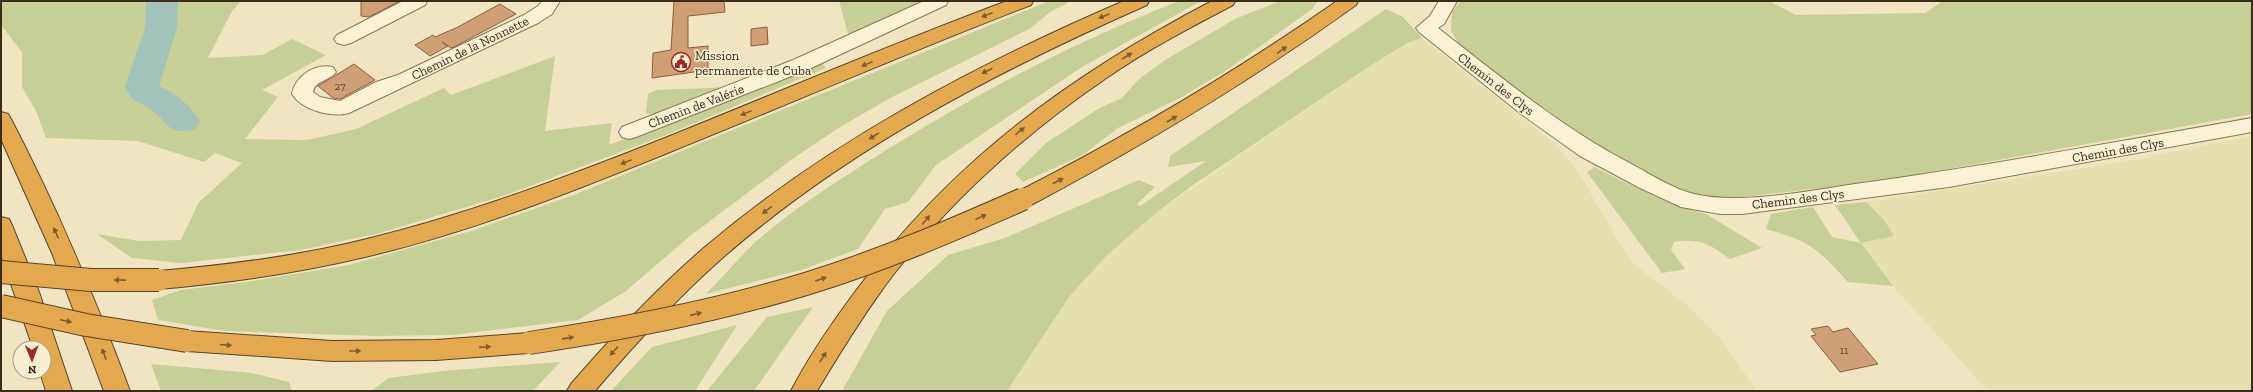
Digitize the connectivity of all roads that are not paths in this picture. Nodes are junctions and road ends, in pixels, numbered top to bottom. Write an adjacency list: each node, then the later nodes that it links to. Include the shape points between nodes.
1 (418, 1): 9 (street)
2 (551, 1): 10 (street, Chemin de la Nonnette, via 545,10 531,19 405,80 383,87 347,107 338,109 314,103 302,94 308,81)
3 (939, 1): 13 (street, Chemin de Valérie, via 800,65)
4 (1024, 1): 15 (highway, one-way to 15, bridge, via 567,186 462,223 371,248 294,264 159,280 91,280)
5 (1140, 1): 19 (highway, one-way to 19, via 1063,34 956,88 901,119 817,173 732,237 691,274 650,313)
6 (1226, 1): 20 (highway, one-way to 6, via 843,326 873,283 938,206 972,173 1006,142 1076,89 1147,44)
7 (1349, 1): 16 (highway, one-way to 7, bridge, via 86,325 187,342 332,351 436,350 529,343 592,335 664,320 796,287 920,243 1023,199 1193,107 1260,65)
8 (1448, 1): 12 (street, Chemin des Clys, via 1437,20 1426,28 1443,43 1528,109 1588,151 1648,183 1702,204 1742,206 1949,179)
9 (344, 39)
10 (326, 72)
11 (1, 119): 18 (highway, one-way to 11, via 74,273 24,162)
12 (2252, 125)
13 (629, 132)
14 (1, 225): 17 (highway, via 27,292)
15 (1, 272)
16 (1, 306)
17 (59, 391)
18 (117, 391)
19 (580, 391)
20 (804, 391)

